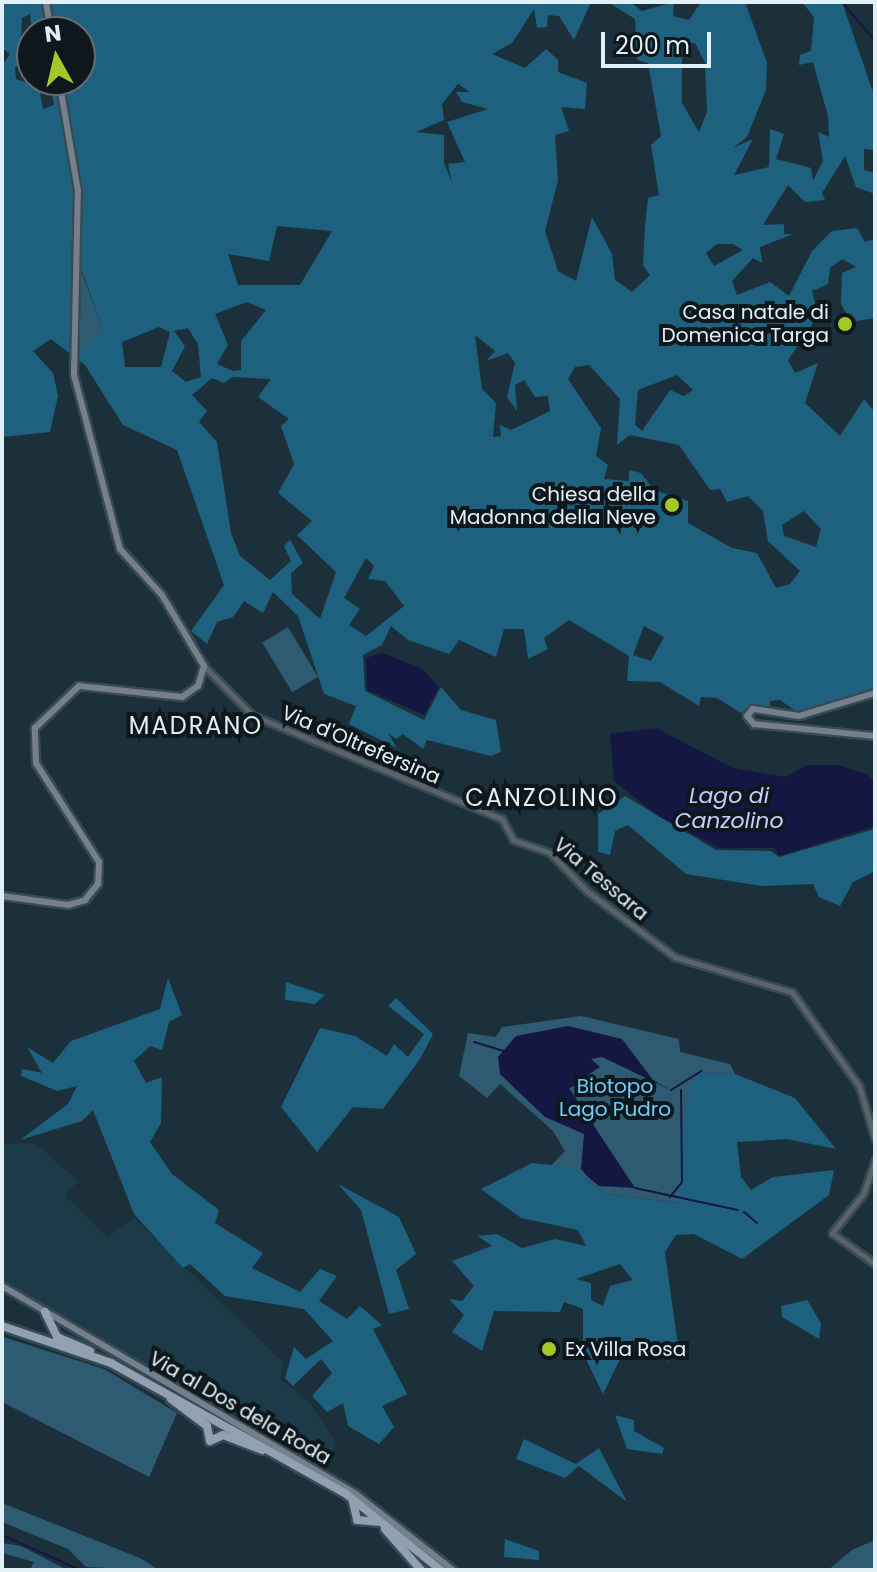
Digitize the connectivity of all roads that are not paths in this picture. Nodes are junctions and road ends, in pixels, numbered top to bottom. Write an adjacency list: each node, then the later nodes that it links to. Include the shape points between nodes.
1 (62, 96): 2 (main road, via 78,191 74,375 120,549 162,595)
2 (204, 666): 3 (main road); 4 (street)
3 (202, 678): 4 (street); 8 (main road, via 191,693 171,698 88,683 35,728 36,763 99,862 98,884 85,900 68,905)
4 (218, 681): 7 (street, Via d'Oltrefersina, via 252,715 502,819)
5 (875, 693): 6 (main road, via 799,716 753,709 747,716 754,724)
6 (875, 736)
7 (506, 828): 9 (street, Via Tessara, via 520,844 560,860 588,892 675,957 792,992 859,1086)
8 (2, 896)
9 (875, 1139)
10 (875, 1160): 11 (street, via 863,1194 833,1227)
11 (875, 1264)
12 (2, 1286): 13 (main road)
13 (45, 1312): 14 (highway)
14 (56, 1324): 16 (highway, via 57,1337); 20 (main road, Via al Dos dela Roda, via 356,1494)
15 (3, 1330): 16 (highway); 17 (highway, via 92,1359)
16 (111, 1363): 20 (highway, via 346,1494)
17 (170, 1399): 18 (highway); 18 (highway, via 207,1426 210,1441 223,1435)
18 (262, 1450): 19 (highway, via 353,1502 357,1520)
19 (378, 1522): 21 (highway); 22 (highway)
20 (424, 1551): 22 (highway); 23 (highway)
21 (421, 1570)
22 (439, 1570)
23 (450, 1570)

